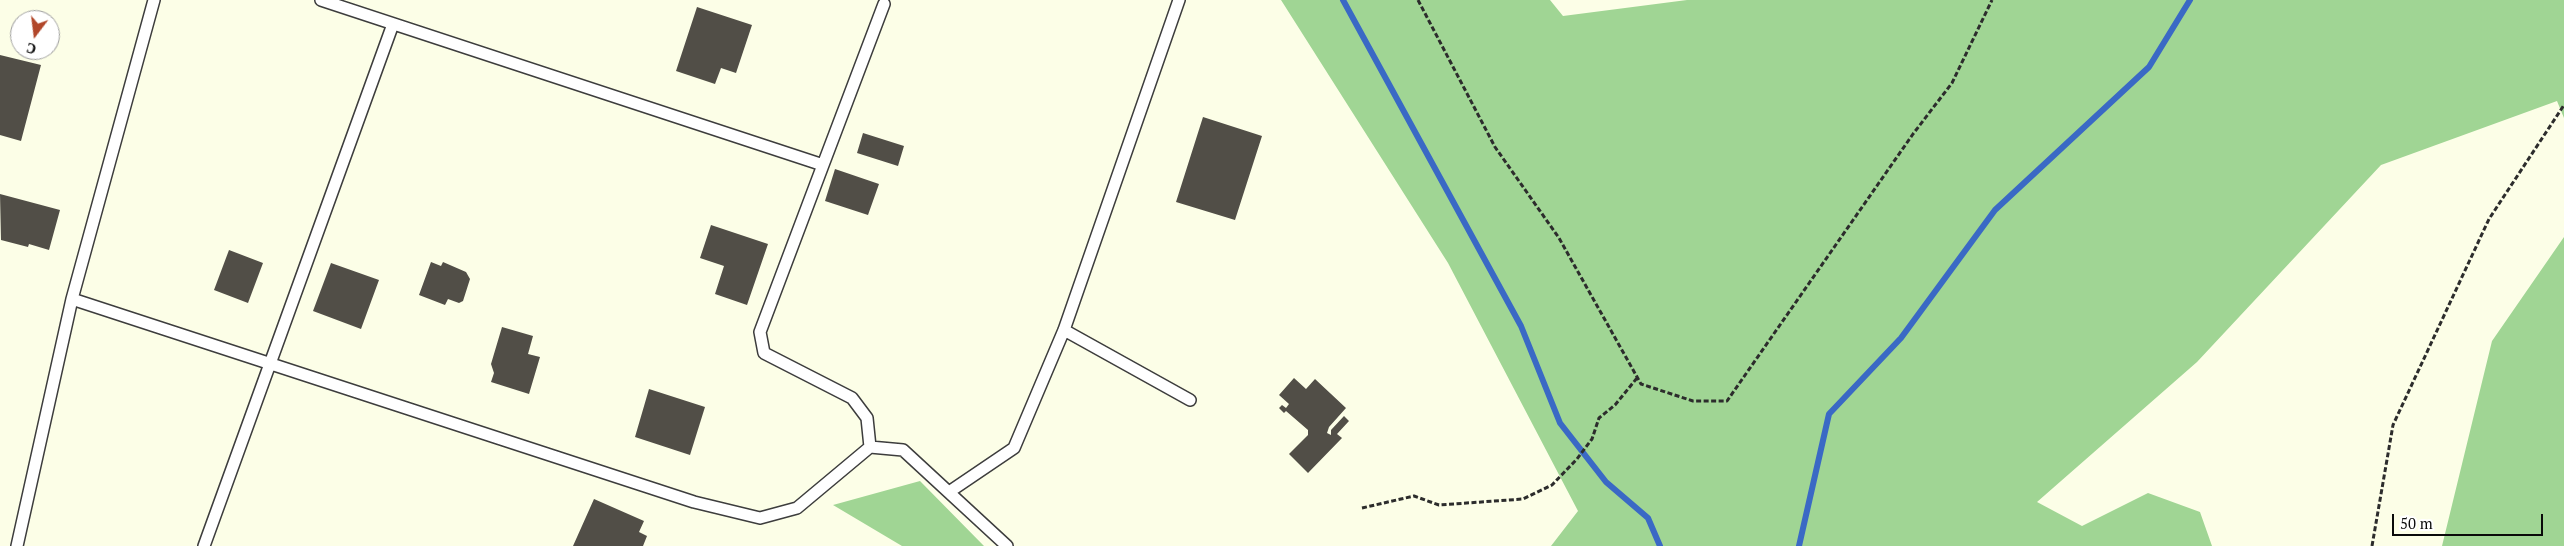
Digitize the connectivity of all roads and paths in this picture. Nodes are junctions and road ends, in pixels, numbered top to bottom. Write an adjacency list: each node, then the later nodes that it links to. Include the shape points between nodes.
1 (154, 0): 10 (lane)
2 (321, 0): 7 (lane)
3 (1179, 0): 11 (lane)
4 (1418, 0): 13 (path, via 1495,147 1559,238)
5 (1992, 0): 13 (path, via 1952,84 1913,134 1728,401 1693,400 1641,384)
6 (884, 4): 9 (lane)
7 (393, 24): 9 (lane); 12 (lane)
8 (2564, 105): 21 (path, via 2489,218 2393,426)
9 (823, 165): 15 (lane, via 760,332 764,353 852,398 867,418)
10 (72, 299): 12 (lane); 18 (lane)
11 (1064, 330): 14 (lane); 16 (lane, via 1014,448)
12 (270, 364): 15 (lane, via 694,502 760,518 797,508); 19 (lane)
13 (1637, 378): 17 (path, via 1615,405 1599,418 1588,444 1577,459 1552,485 1523,499 1439,505 1414,496)
14 (1190, 400)
15 (870, 447): 16 (lane, via 903,450)
16 (948, 492): 20 (lane)
17 (1362, 508)
18 (17, 546)
19 (204, 546)
20 (1007, 546)
21 (2372, 546)

